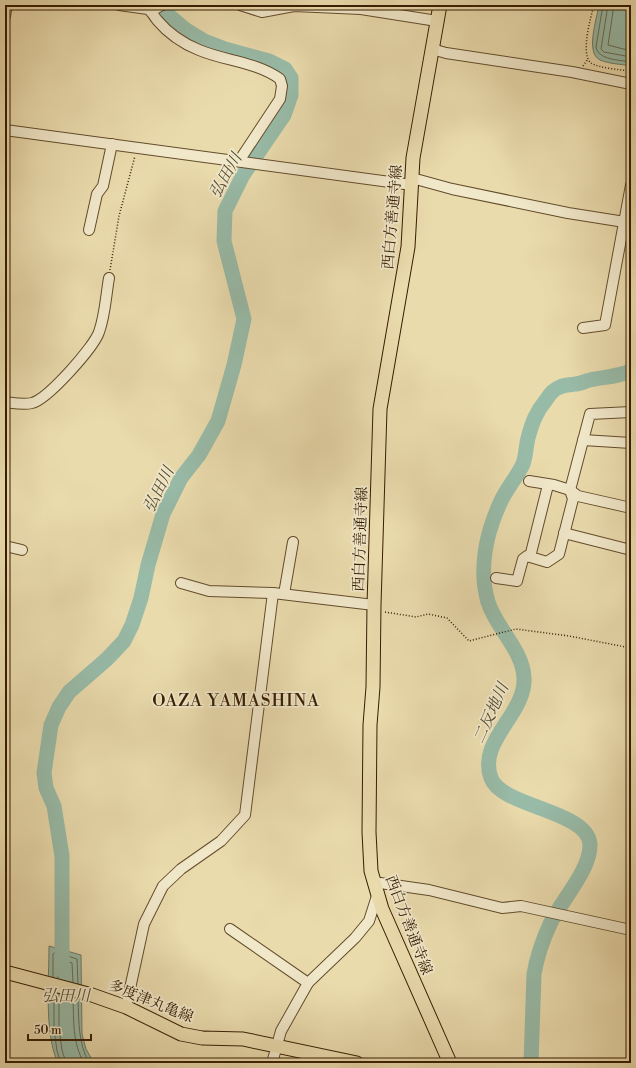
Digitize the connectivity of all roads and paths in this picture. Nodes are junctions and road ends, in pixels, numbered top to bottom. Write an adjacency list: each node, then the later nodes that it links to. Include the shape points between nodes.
1 (7, 5): 9 (street)
2 (119, 5): 8 (street)
3 (162, 5): 8 (street)
4 (240, 5): 7 (street, via 262,12 294,6)
5 (440, 5): 10 (main road, 西白方善通寺線)
6 (594, 5): 12 (path, via 586,47 588,59 600,66)
7 (317, 7): 10 (street, via 361,9)
8 (152, 11): 17 (street, via 157,20 184,42 200,50 260,69 280,79 280,99)
9 (5, 16)
10 (437, 21): 11 (main road, 西白方善通寺線)
11 (432, 49): 13 (street); 18 (main road, 西白方善通寺線, via 413,158)
12 (631, 71)
13 (631, 84)
14 (5, 130): 15 (street)
15 (112, 144): 16 (street); 21 (street, via 110,179 94,193)
16 (137, 148): 17 (street); 22 (path, via 119,216)
17 (239, 162): 18 (street)
18 (412, 181): 20 (street); 42 (main road, 西白方善通寺線, via 408,247 380,409)
19 (631, 185): 20 (street)
20 (628, 222): 23 (street, via 605,324)
21 (89, 230)
22 (109, 278): 24 (street, via 99,333 84,355 52,389 34,403)
23 (583, 328)
24 (5, 402)
25 (631, 412): 26 (street, via 590,414)
26 (584, 440): 27 (street); 30 (street)
27 (631, 444)
28 (529, 481): 29 (street)
29 (548, 485): 30 (street); 37 (street)
30 (570, 490): 31 (street, via 578,496); 32 (street, via 573,499)
31 (631, 508)
32 (564, 533): 36 (street); 37 (street, via 558,554 547,562)
33 (293, 542): 41 (street)
34 (5, 546): 35 (street)
35 (22, 550)
36 (631, 550)
37 (530, 557): 38 (street, via 523,559 517,581)
38 (496, 578)
39 (181, 583): 40 (street, via 209,591)
40 (273, 593): 41 (street); 50 (street, via 245,815 221,841 181,869 163,886 144,924)
41 (284, 594): 42 (street)
42 (374, 605): 43 (path, via 386,613 416,617 428,614 447,618 469,642 516,629); 44 (main road, 西白方善通寺線, via 369,832)
43 (631, 648)
44 (373, 882): 45 (main road, 西白方善通寺線); 47 (street, via 429,890 502,908 521,906)
45 (377, 896): 49 (street, via 369,921); 54 (main road, 西白方善通寺線)
46 (230, 929): 49 (street)
47 (631, 930)
48 (5, 972): 50 (main road, 多度津丸亀線)
49 (308, 984): 51 (street, via 281,1031)
50 (126, 1006): 51 (main road, 多度津丸亀線, via 181,1034 202,1038 243,1039)
51 (276, 1048): 52 (street); 53 (main road, 多度津丸亀線)
52 (272, 1063)
53 (357, 1063)
54 (450, 1063)

